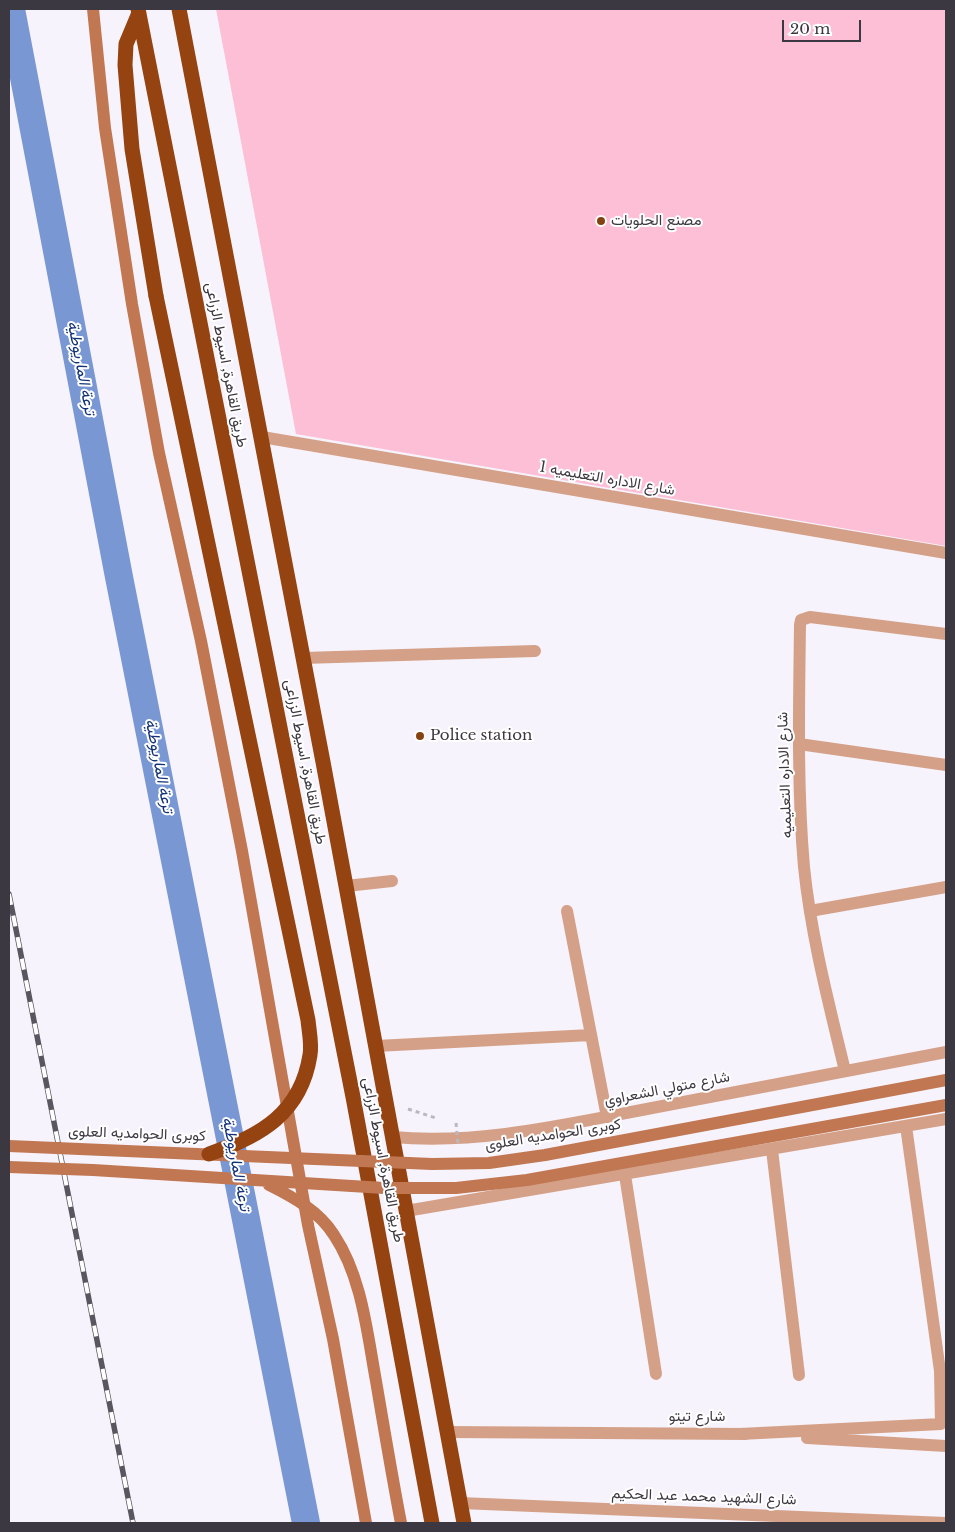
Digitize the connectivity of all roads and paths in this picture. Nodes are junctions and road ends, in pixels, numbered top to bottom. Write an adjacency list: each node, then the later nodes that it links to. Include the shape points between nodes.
1 (93, 9): 39 (main road, via 104,128 132,304 159,453 201,641 242,851 308,1225 333,1339)
2 (180, 9): 4 (highway, طريق القاهرة, اسيوط الزراعى)
3 (139, 11): 28 (highway, bridge, via 126,44 125,65 132,149 156,296 308,1020 311,1053 303,1085 290,1106 266,1129); 41 (highway, طريق القاهرة, اسيوط الزراعى, via 355,1106)
4 (262, 437): 5 (street, شارع الاداره التعليميه 1); 8 (highway, طريق القاهرة, اسيوط الزراعى)
5 (946, 554)
6 (946, 634): 9 (street, شارع الاداره التعليميه, via 804,618 800,625)
7 (535, 651): 8 (street)
8 (303, 658): 12 (highway, طريق القاهرة, اسيوط الزراعى)
9 (799, 744): 10 (street); 15 (street, شارع الاداره التعليميه, via 804,867)
10 (946, 765)
11 (392, 882): 12 (street)
12 (346, 886): 17 (highway, طريق القاهرة, اسيوط الزراعى)
13 (946, 887): 15 (street)
14 (567, 910): 16 (street)
15 (810, 911): 19 (street, شارع الاداره التعليميه)
16 (591, 1035): 17 (street); 22 (street)
17 (376, 1046): 25 (highway, طريق القاهرة, اسيوط الزراعى)
18 (946, 1052): 19 (street, شارع متولي الشعراوي)
19 (845, 1071): 22 (street, شارع متولي الشعراوي)
20 (946, 1080): 28 (main road, كوبرى الحوامديه العلوى, bridge, via 517,1160 432,1164)
21 (946, 1104): 31 (main road, bridge, via 492,1185 420,1189)
22 (607, 1117): 25 (street, شارع متولي الشعراوي, via 500,1134 433,1140)
23 (946, 1119): 24 (street)
24 (906, 1126): 27 (street); 36 (street, via 940,1371 941,1424)
25 (393, 1137): 32 (highway, طريق القاهرة, اسيوط الزراعى)
26 (9, 1146): 28 (main road, كوبرى الحوامديه العلوى, bridge)
27 (772, 1150): 30 (street); 34 (street)
28 (209, 1154)
29 (9, 1167): 31 (main road, bridge)
30 (625, 1175): 32 (street); 33 (street)
31 (264, 1182): 40 (main road, bridge, via 292,1196 314,1213 333,1234 347,1257 370,1346)
32 (406, 1211): 35 (highway, طريق القاهرة, اسيوط الزراعى)
33 (656, 1374)
34 (799, 1376)
35 (447, 1432): 36 (street, شارع تيتو); 38 (highway, طريق القاهرة, اسيوط الزراعى)
36 (740, 1434): 37 (street, شارع تيتو)
37 (946, 1446)
38 (460, 1503): 42 (highway, طريق القاهرة, اسيوط الزراعى); 43 (street, شارع الشهيد محمد عبد الحكيم)
39 (366, 1523)
40 (401, 1523)
41 (432, 1523)
42 (464, 1523)
43 (946, 1523)

